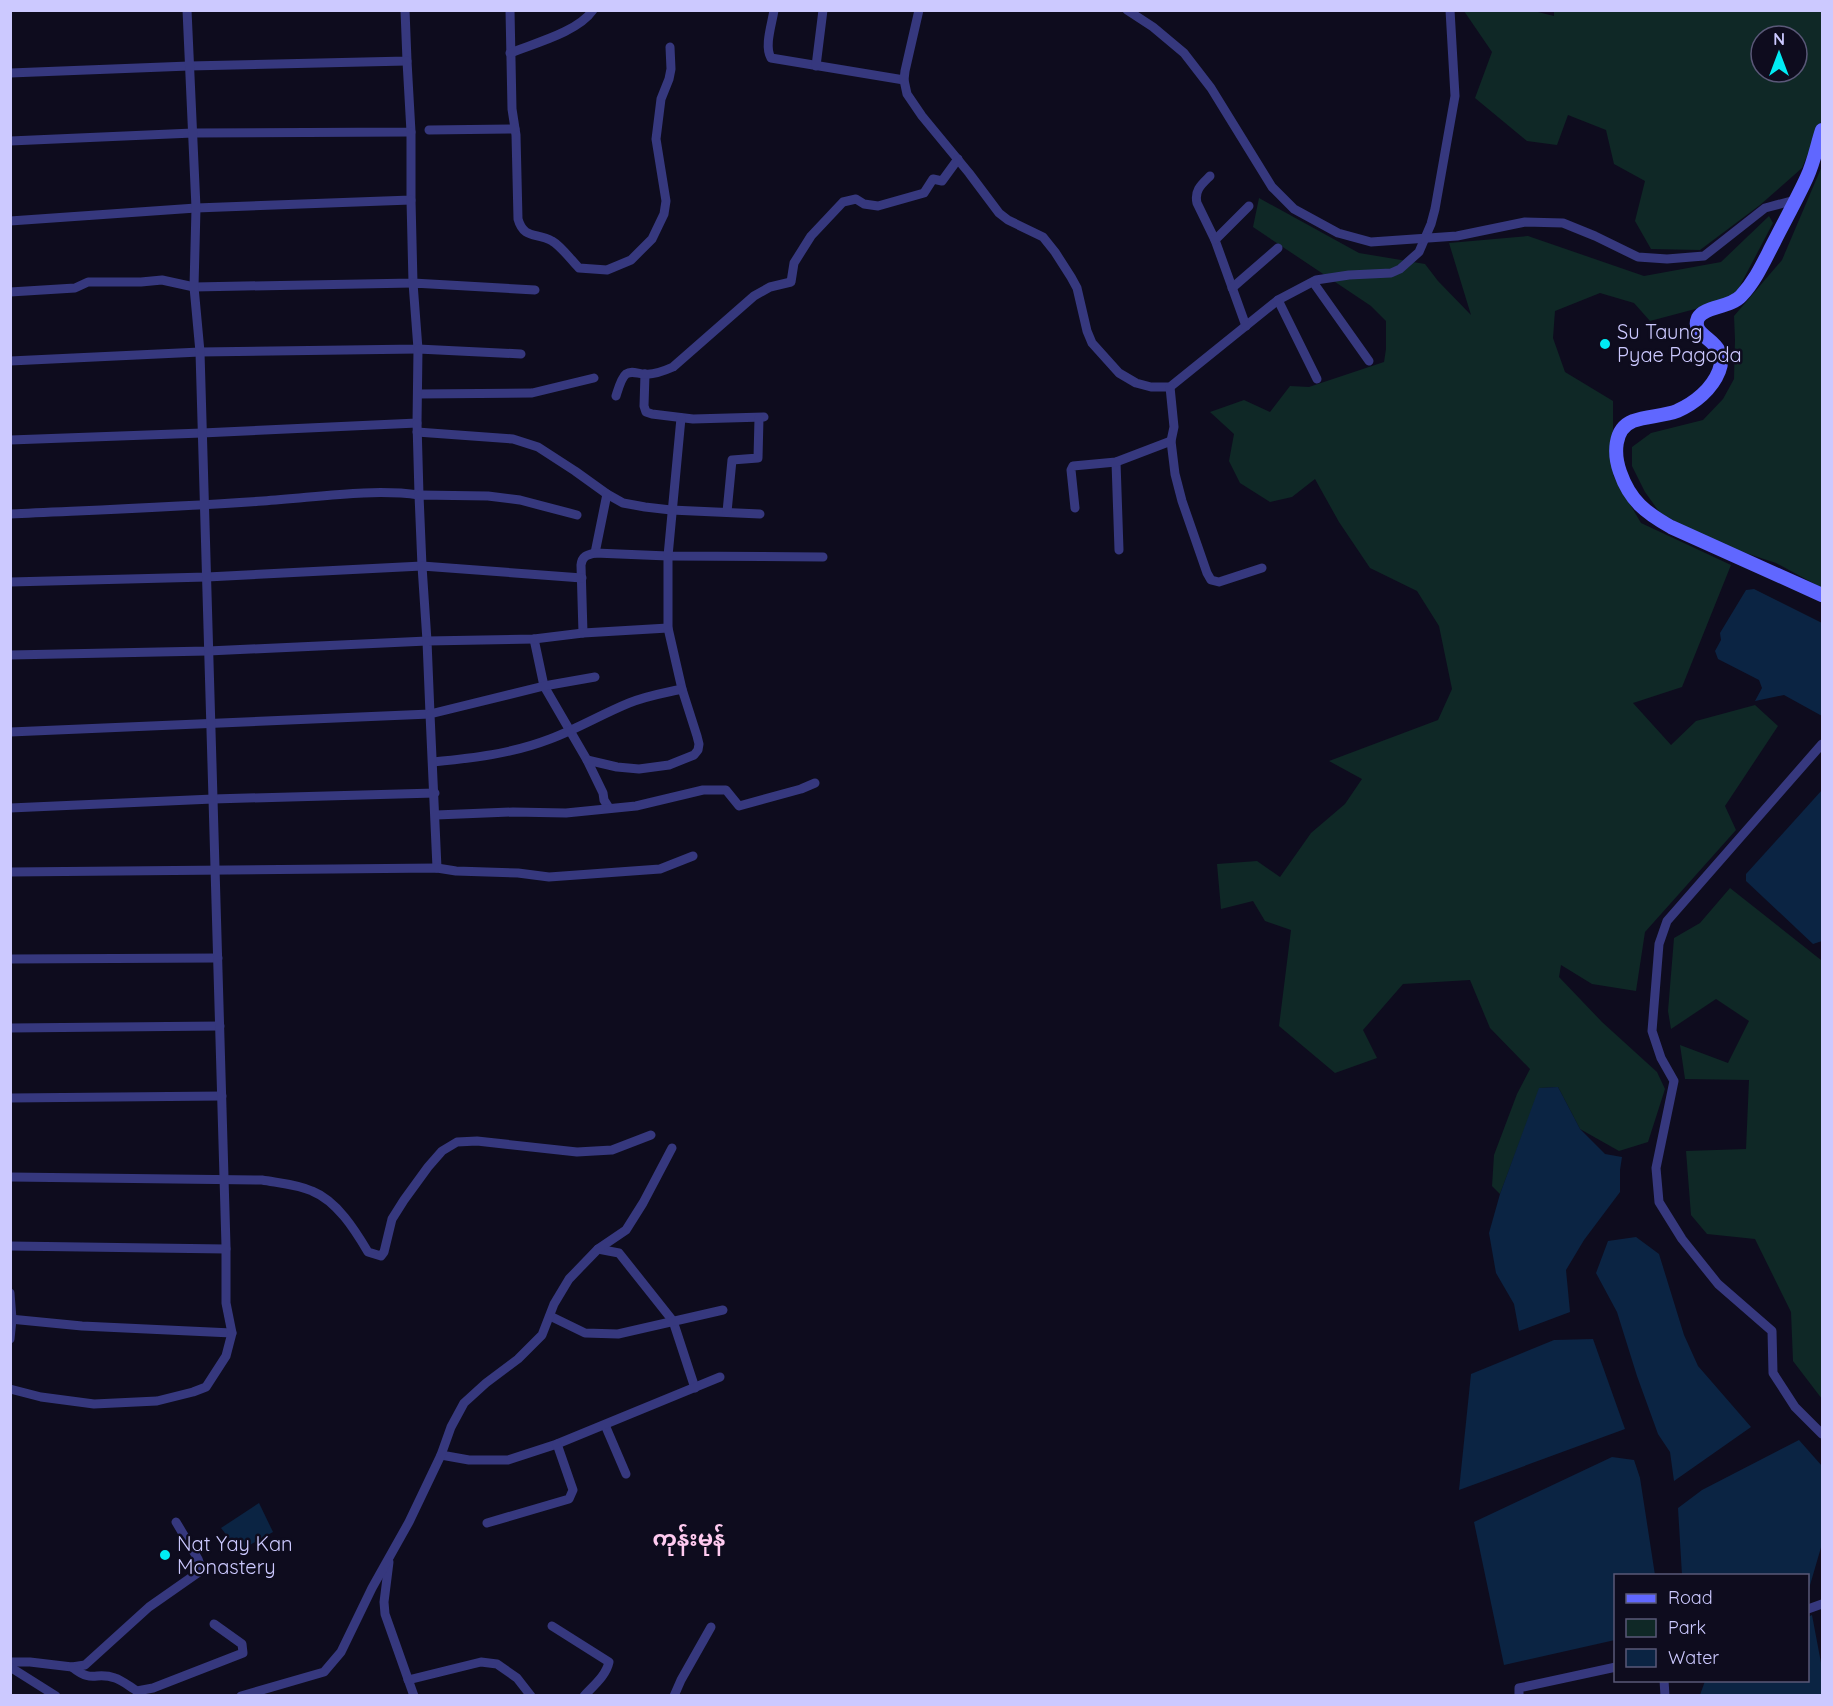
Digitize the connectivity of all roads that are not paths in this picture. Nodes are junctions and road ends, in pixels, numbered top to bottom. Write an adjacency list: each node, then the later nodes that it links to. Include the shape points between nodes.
1 (187, 10): 13 (street)
2 (405, 10): 12 (street)
3 (510, 10): 11 (street)
4 (593, 10): 11 (street, via 569,29)
5 (774, 10): 14 (street, via 771,58)
6 (823, 10): 14 (street)
7 (919, 10): 16 (street)
8 (1127, 10): 30 (street, via 1184,53 1211,88 1272,187 1294,209 1338,233 1371,242)
9 (1450, 10): 30 (street, via 1455,96 1435,208)
10 (670, 47): 17 (street, via 671,69 661,99 656,139 666,201 664,214 652,239 631,260 607,270 579,268 553,241 521,228)
11 (510, 53): 17 (street)
12 (407, 62): 13 (street); 20 (street)
13 (189, 66): 15 (street); 21 (street)
14 (816, 66): 16 (street)
15 (10, 73)
16 (904, 80): 23 (street, via 907,94 922,116)
17 (515, 129): 18 (street)
18 (429, 130)
19 (1822, 130): 26 (main road, via 1808,176)
20 (411, 132): 21 (street); 25 (street)
21 (193, 133): 22 (street); 28 (street)
22 (10, 141)
23 (958, 159): 46 (street, via 942,181 933,179 924,193 878,206 856,199 843,202 811,236 794,263 791,282 754,296 673,367); 49 (street, via 999,213 1043,237 1054,252 1077,288 1087,331 1103,357 1136,383)
24 (1210, 176): 31 (street, via 1196,196)
25 (411, 200): 28 (street); 34 (street)
26 (1795, 200): 30 (street, via 1765,208 1704,256 1638,256 1563,223 1525,222 1457,236); 76 (main road, via 1754,280 1740,297 1699,316 1698,330 1720,352 1719,371 1706,392 1676,411 1632,421 1617,438 1616,453 1625,484 1649,514)
27 (1249, 206): 31 (street)
28 (196, 207): 29 (street); 35 (street)
29 (10, 220)
30 (1423, 238): 33 (street, via 1419,252 1391,273)
31 (1215, 240): 36 (street)
32 (1278, 248): 36 (street)
33 (1313, 282): 39 (street); 45 (street)
34 (413, 283): 35 (street); 37 (street); 41 (street)
35 (194, 287): 38 (street, via 162,280 88,282 75,288); 42 (street)
36 (1232, 288): 40 (street)
37 (535, 290)
38 (10, 292)
39 (1278, 300): 40 (street); 48 (street)
40 (1246, 326): 49 (street)
41 (418, 349): 42 (street); 43 (street); 50 (street)
42 (200, 352): 44 (street); 54 (street)
43 (521, 354)
44 (10, 361)
45 (1369, 361)
46 (645, 374): 51 (street, via 624,375); 52 (street, via 646,412)
47 (594, 378): 50 (street, via 532,393)
48 (1317, 379)
49 (1170, 387): 56 (street, via 1174,427)
50 (418, 394): 53 (street)
51 (616, 396)
52 (681, 418): 62 (street); 63 (street, via 762,418 758,458 732,460)
53 (417, 428): 54 (street); 58 (street, via 513,439 538,447); 59 (street)
54 (202, 434): 55 (street); 60 (street)
55 (10, 440)
56 (1171, 441): 57 (street); 72 (street, via 1182,501 1211,580 1219,582)
57 (1116, 462): 61 (street, via 1073,466); 67 (street)
58 (607, 494): 62 (street, via 623,503); 68 (street)
59 (419, 495): 60 (street, via 372,492); 66 (street, via 520,500); 71 (street)
60 (204, 505): 64 (street); 73 (street)
61 (1075, 508)
62 (671, 510): 63 (street); 69 (street)
63 (727, 512): 65 (street)
64 (10, 514)
65 (760, 514)
66 (577, 515)
67 (1119, 550)
68 (595, 553): 69 (street); 74 (street, via 582,559)
69 (668, 556): 70 (street); 77 (street)
70 (823, 557)
71 (422, 566): 73 (street); 74 (street); 80 (street)
72 (1262, 568)
73 (207, 577): 75 (street); 81 (street)
74 (582, 578): 78 (street)
75 (10, 582)
76 (1822, 595)
77 (668, 628): 78 (street); 85 (street)
78 (583, 633): 79 (street)
79 (534, 639): 80 (street); 84 (street)
80 (427, 641): 81 (street); 86 (street)
81 (208, 651): 82 (street); 87 (street)
82 (10, 655)
83 (595, 677): 84 (street)
84 (544, 686): 86 (street); 89 (street)
85 (682, 689): 89 (street, via 629,703); 91 (street, via 697,736 698,750 694,755 669,765 639,769)
86 (430, 714): 87 (street); 92 (street)
87 (211, 724): 88 (street); 95 (street)
88 (10, 732)
89 (570, 732): 91 (street); 92 (street, via 516,751)
90 (1822, 744): 127 (street, via 1667,921 1659,944 1652,1031 1674,1081 1656,1168 1659,1202 1718,1284 1772,1331 1773,1373 1795,1407)
91 (587, 760): 97 (street)
92 (433, 762): 94 (street)
93 (815, 783): 97 (street, via 739,806 726,790 704,790 636,806)
94 (435, 793): 95 (street); 98 (street)
95 (213, 799): 96 (street); 101 (street)
96 (10, 808)
97 (609, 808): 98 (street, via 566,813)
98 (436, 815): 100 (street)
99 (693, 856): 100 (street, via 660,868 549,877)
100 (437, 868): 101 (street)
101 (215, 871): 102 (street); 103 (street)
102 (10, 872)
103 (218, 958): 104 (street); 105 (street)
104 (10, 959)
105 (220, 1026): 106 (street); 107 (street)
106 (10, 1028)
107 (222, 1096): 108 (street); 112 (street)
108 (10, 1098)
109 (651, 1136): 112 (street, via 612,1150 577,1152 457,1142 442,1151 404,1200 392,1219 381,1256 368,1252 345,1217 314,1191 262,1180)
110 (672, 1148): 115 (street, via 626,1230)
111 (10, 1177): 112 (street)
112 (224, 1181): 114 (street)
113 (10, 1246): 114 (street)
114 (226, 1249): 121 (street, via 226,1303)
115 (598, 1249): 118 (street, via 569,1279); 120 (street, via 619,1253)
116 (10, 1293): 119 (street)
117 (723, 1310): 120 (street)
118 (550, 1316): 120 (street, via 585,1333 605,1334); 129 (street, via 542,1335 464,1403)
119 (11, 1319): 121 (street); 122 (street)
120 (673, 1321): 124 (street)
121 (232, 1333): 125 (street, via 226,1356 206,1387 193,1392 157,1401 94,1404)
122 (10, 1339)
123 (720, 1377): 124 (street)
124 (695, 1388): 126 (street)
125 (10, 1389)
126 (605, 1425): 128 (street); 130 (street)
127 (1822, 1434)
128 (557, 1444): 129 (street, via 508,1460); 132 (street, via 573,1490 569,1499)
129 (441, 1455): 133 (street)
130 (626, 1474)
131 (176, 1522): 137 (street, via 198,1559 199,1572 149,1606 85,1665)
132 (488, 1523)
133 (390, 1557): 140 (street, via 385,1614); 143 (street, via 341,1652 324,1672)
134 (214, 1624): 141 (street, via 242,1644 243,1653)
135 (552, 1626): 146 (street, via 609,1662 608,1669)
136 (711, 1627): 147 (street)
137 (72, 1667): 139 (street, via 30,1662); 141 (street, via 89,1677 115,1678)
138 (1614, 1667): 148 (street, via 1519,1688)
139 (11, 1668): 142 (street)
140 (408, 1680): 144 (street); 145 (street, via 481,1662 497,1664 517,1678)
141 (141, 1693)
142 (56, 1695)
143 (241, 1695)
144 (414, 1695)
145 (531, 1695)
146 (584, 1695)
147 (674, 1695)
148 (1519, 1695)

